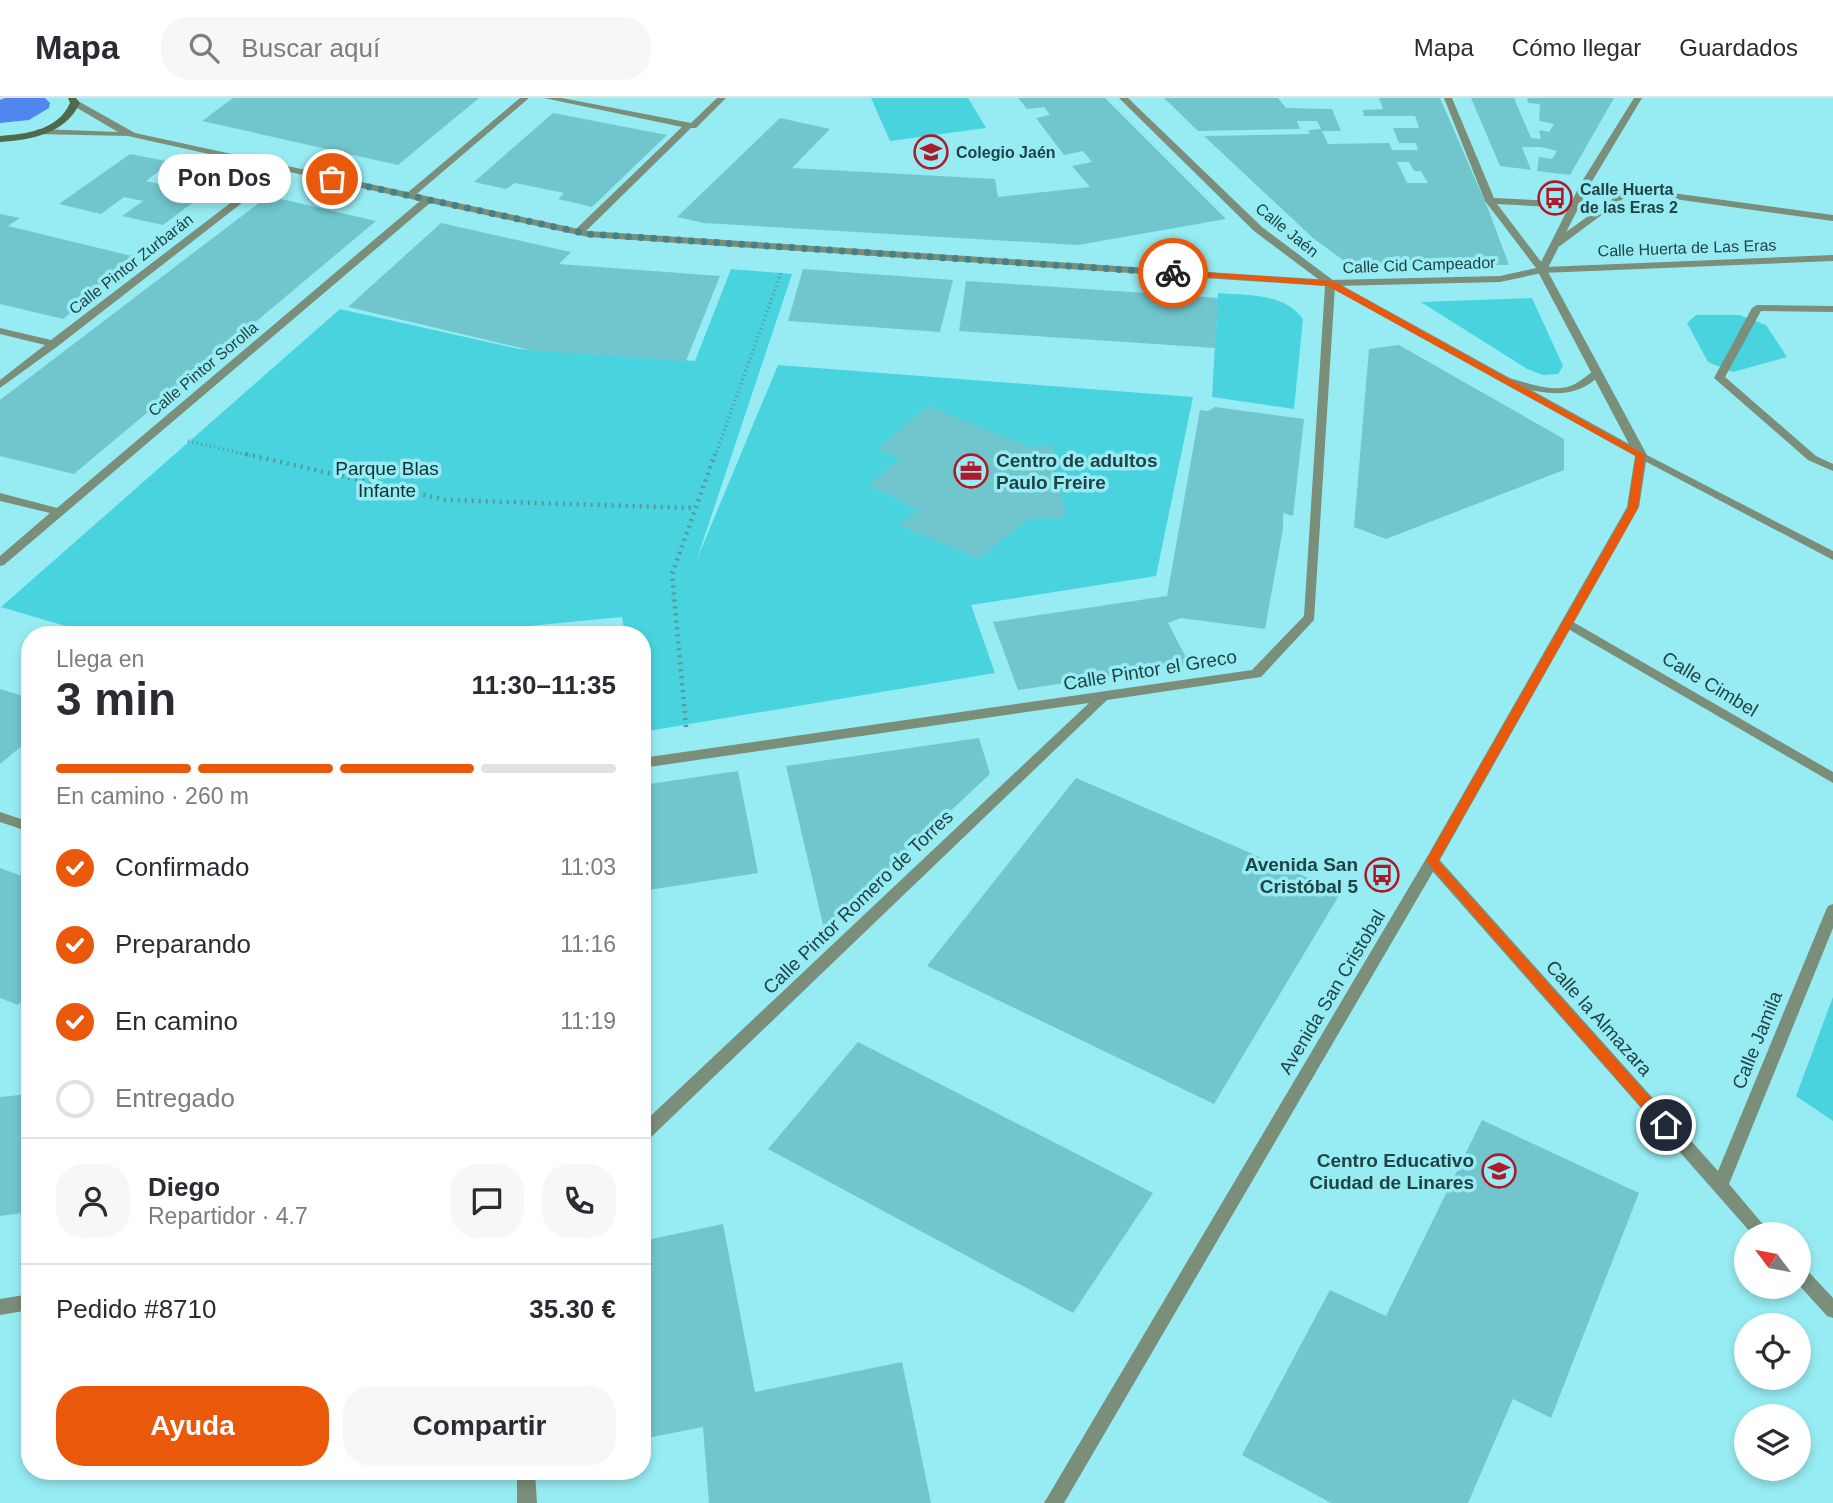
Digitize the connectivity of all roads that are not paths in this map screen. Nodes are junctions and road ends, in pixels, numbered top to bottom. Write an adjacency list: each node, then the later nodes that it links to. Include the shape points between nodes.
1 (525, 98): 13 (street)
2 (548, 98): 8 (street)
3 (722, 98): 8 (street)
4 (1123, 98): 22 (street, Calle Jaén, via 1258,229)
5 (1448, 98): 15 (street)
6 (1637, 98): 16 (street)
7 (74, 101): 9 (main road, via 64,120); 10 (street, Calle Cid Campeador)
8 (689, 125): 18 (street)
9 (39, 132): 10 (street, Calle Cid Campeador); 11 (main road)
10 (132, 135): 12 (street, Calle Cid Campeador)
11 (2, 140)
12 (282, 168): 13 (street, Calle Cid Campeador); 25 (street, Calle Pintor Zurbarán)
13 (409, 196): 14 (street, Calle Cid Campeador)
14 (427, 200): 18 (street, Calle Cid Campeador); 32 (street, Calle Pintor Sorolla)
15 (1490, 201): 16 (street); 21 (street)
16 (1575, 205): 19 (street)
17 (1833, 218): 19 (street, via 1629,190)
18 (579, 232): 22 (street, Calle Cid Campeador)
19 (1556, 244): 21 (street)
20 (1833, 258): 21 (street, Calle Huerta de Las Eras)
21 (1542, 270): 22 (street, Calle Cid Campeador, via 1500,279); 26 (street)
22 (1330, 283): 27 (street, Calle Jaén); 36 (street, Calle Pintor el Greco, via 1310,617 1255,674)
23 (1833, 309): 30 (street, via 1757,308 1719,378 1812,458)
24 (0, 331): 25 (street)
25 (54, 344): 28 (street, Calle Pintor Zurbarán)
26 (1597, 373): 27 (street, via 1583,388 1549,392); 29 (street)
27 (1506, 380): 29 (street, Calle Jaén)
28 (0, 385)
29 (1641, 455): 33 (street, Calle Jaén); 35 (street, Avenida San Cristobal, via 1633,508)
30 (1833, 468)
31 (0, 496): 32 (street)
32 (59, 512): 34 (street, Calle Pintor Sorolla)
33 (1833, 556)
34 (0, 562)
35 (1568, 623): 38 (street, Calle Cimbel); 41 (street, Avenida San Cristobal)
36 (1102, 698): 37 (street, Calle Pintor el Greco); 43 (street, Calle Pintor Romero de Torres)
37 (651, 762)
38 (1833, 778)
39 (0, 817): 40 (street)
40 (21, 824)
41 (1432, 861): 44 (street, Calle la Almazara); 52 (street, Avenida San Cristobal)
42 (1833, 909): 44 (street, Calle Jamila)
43 (651, 1126)
44 (1720, 1186): 45 (street, Calle la Almazara)
45 (1752, 1222)
46 (1811, 1286): 49 (street)
47 (21, 1304): 48 (street)
48 (0, 1307)
49 (1833, 1310)
50 (526, 1480): 51 (street)
51 (527, 1503)
52 (1054, 1503)

